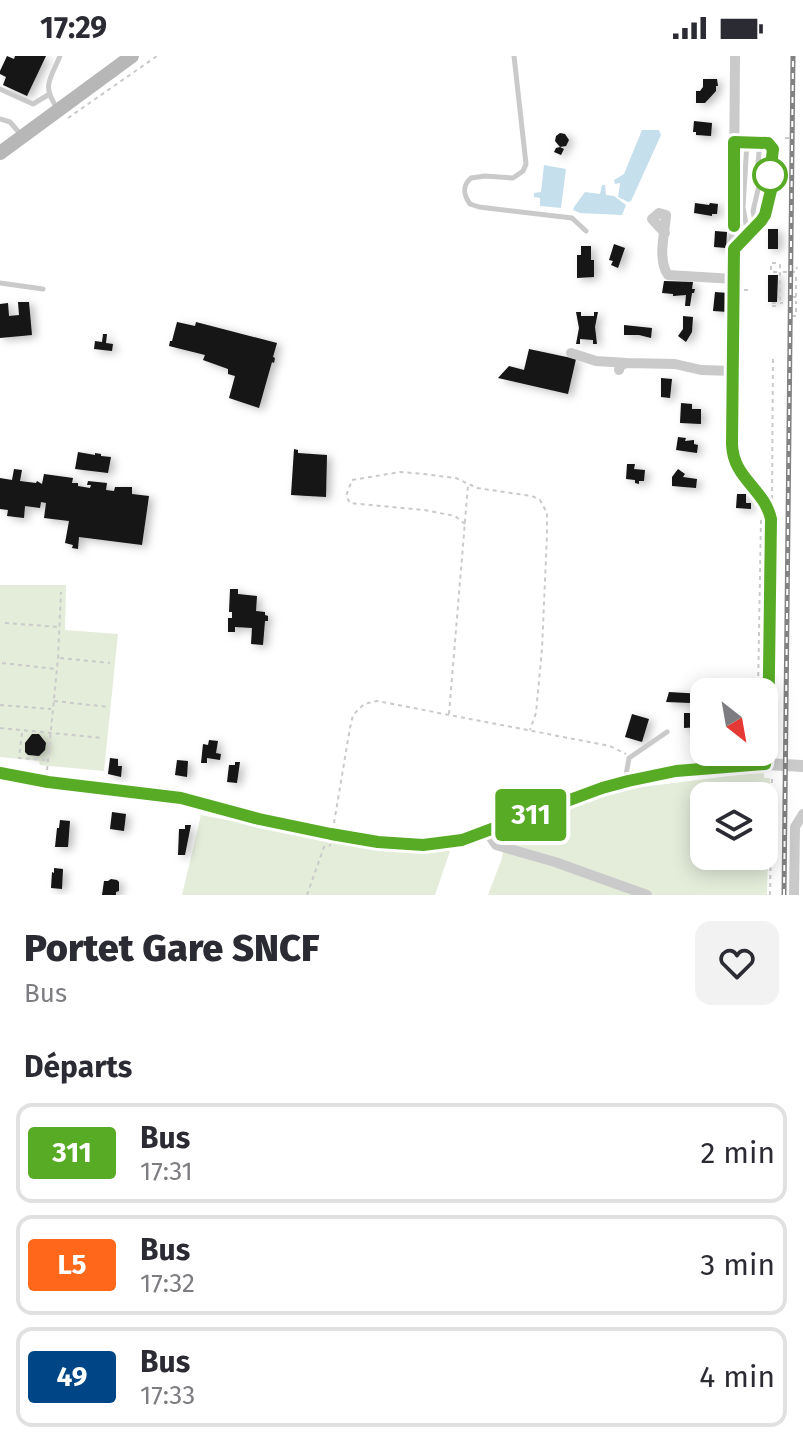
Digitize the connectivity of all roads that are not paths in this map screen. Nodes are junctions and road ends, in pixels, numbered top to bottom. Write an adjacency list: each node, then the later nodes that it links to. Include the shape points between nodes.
1 (60, 56): 6 (lane)
2 (132, 56): 7 (main road)
3 (514, 56): 15 (lane, via 526,164 513,178 471,178 464,194 479,207 572,218)
4 (735, 56): 10 (street)
5 (0, 89): 6 (lane, via 33,104)
6 (48, 95): 7 (lane)
7 (63, 114): 9 (main road)
8 (0, 119): 9 (lane)
9 (23, 136): 13 (main road)
10 (734, 142): 11 (lane); 18 (street)
11 (747, 142): 12 (lane); 17 (lane, via 743,207)
12 (760, 142): 14 (lane); 14 (lane, via 773,148 773,182 765,215)
13 (0, 153)
14 (756, 227): 17 (lane)
15 (586, 231)
16 (665, 233): 19 (street, via 662,263 668,275)
17 (748, 236): 18 (lane)
18 (734, 249): 19 (street)
19 (734, 279): 23 (street)
20 (0, 283): 21 (lane)
21 (43, 289)
22 (571, 353): 23 (street, via 623,366 675,364)
23 (733, 371): 26 (street, via 733,458 771,519)
24 (667, 732): 28 (lane, via 629,758)
25 (803, 766): 26 (street)
26 (768, 767): 28 (street, via 676,771)
27 (0, 773): 30 (street, via 181,798 378,842 423,845)
28 (628, 781): 30 (street)
29 (803, 814): 32 (street, via 795,827)
30 (487, 832): 31 (street, via 496,845)
31 (647, 895)
32 (794, 895)

